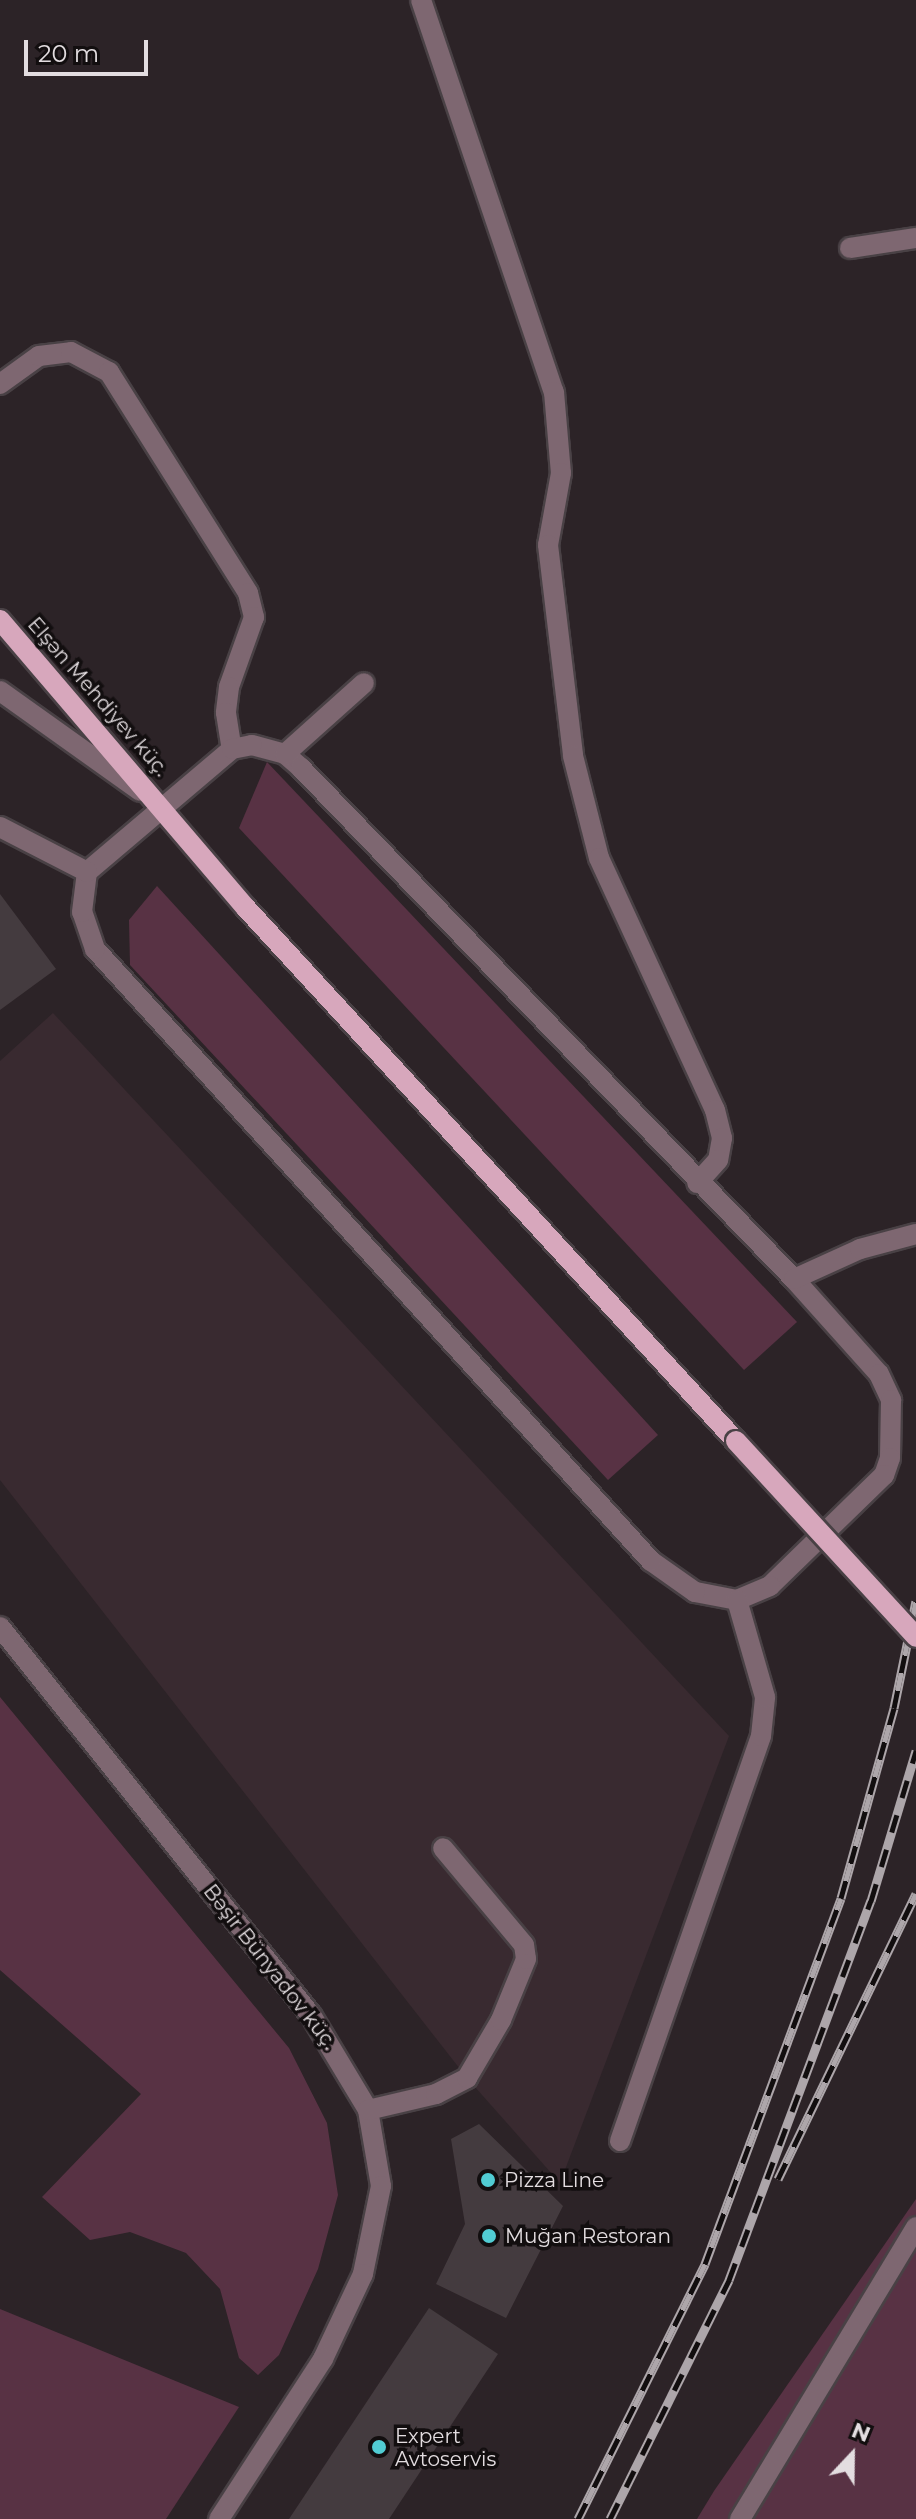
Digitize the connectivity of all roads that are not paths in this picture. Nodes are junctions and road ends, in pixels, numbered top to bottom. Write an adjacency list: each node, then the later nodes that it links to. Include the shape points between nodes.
1 (421, 0): 13 (street, via 554,392 561,473 548,545 573,756 599,858 715,1110 722,1138 718,1160)
2 (916, 238): 3 (street)
3 (850, 248)
4 (0, 384): 8 (street, via 39,356 71,352 109,372 248,593 254,617 229,687 226,713)
5 (0, 620): 10 (main road, Elşən Mehdiyev küç.)
6 (364, 683): 9 (street)
7 (0, 691): 10 (street)
8 (232, 749): 9 (street, via 252,745); 10 (street)
9 (285, 754): 13 (street)
10 (159, 806): 12 (street); 18 (main road, Elşən Mehdiyev küç., bridge, via 246,908)
11 (0, 827): 12 (street)
12 (87, 872): 16 (street, via 82,912 95,949 651,1561 695,1592)
13 (697, 1183): 15 (street)
14 (916, 1234): 15 (street, via 860,1249)
15 (794, 1279): 16 (street, via 879,1374 891,1400 890,1458 884,1475 850,1512 770,1586)
16 (737, 1600): 21 (street, via 765,1697 761,1736)
17 (0, 1627): 20 (street, Bəşir Bünyadov küç., via 311,2015)
18 (916, 1637)
19 (443, 1848): 20 (street, via 524,1945 526,1959 501,2020 467,2078 436,2094)
20 (368, 2110): 23 (street, Bəşir Bünyadov küç., via 381,2186 363,2274 323,2359)
21 (620, 2141)
22 (916, 2227): 24 (street)
23 (219, 2519)
24 (740, 2519)

